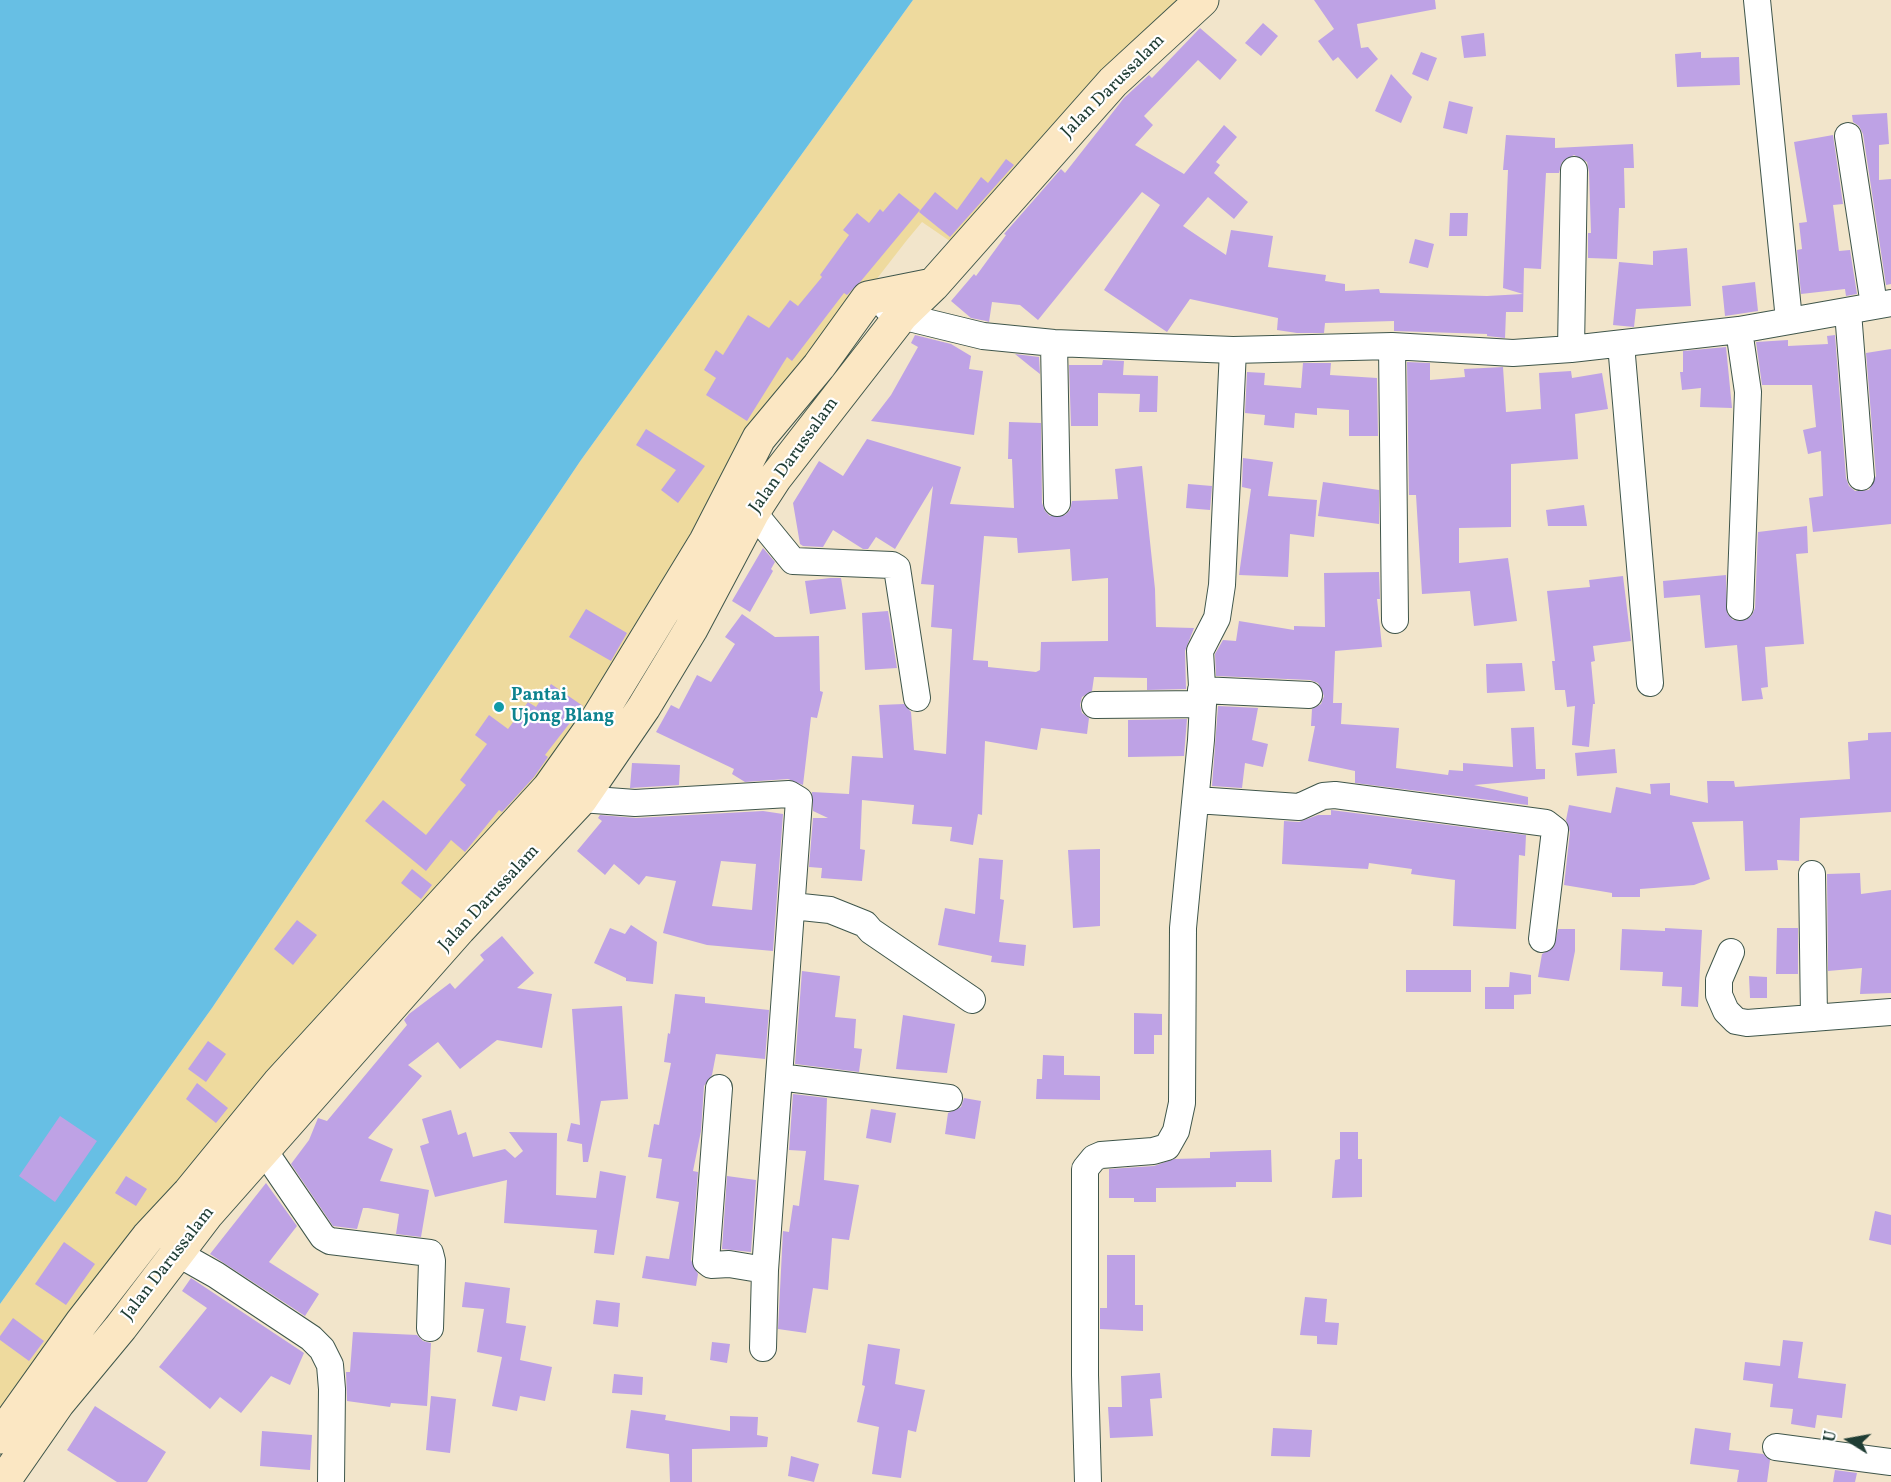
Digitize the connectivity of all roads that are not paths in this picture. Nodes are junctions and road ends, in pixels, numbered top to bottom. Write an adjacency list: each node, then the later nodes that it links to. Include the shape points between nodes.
1 (1203, 0): 5 (street, Jalan Darussalam, via 1113,82)
2 (1757, 0): 10 (street)
3 (1848, 136): 7 (street)
4 (1574, 170): 15 (street)
5 (933, 285): 6 (street); 9 (street, Jalan Darussalam)
6 (868, 298): 9 (street); 44 (street, Jalan Darussalam, via 819,366 759,438 700,551 593,726 549,789 279,1083 148,1237)
7 (1883, 304): 8 (street)
8 (1848, 312): 10 (street); 17 (street)
9 (901, 316): 12 (street, via 983,336); 19 (street, Jalan Darussalam)
10 (1789, 320): 11 (street)
11 (1739, 330): 13 (street); 20 (street, via 1748,392)
12 (1054, 343): 16 (street); 18 (street)
13 (1621, 344): 15 (street); 22 (street)
14 (1392, 346): 15 (street, via 1513,353); 16 (street); 21 (street)
15 (1571, 349)
16 (1233, 350): 24 (street, via 1222,585 1217,618 1200,651)
17 (1862, 477)
18 (1058, 503)
19 (753, 512): 25 (street, via 793,561 897,567); 27 (street, Jalan Darussalam, via 650,697)
20 (1740, 607)
21 (1395, 620)
22 (1650, 683)
23 (1309, 695): 24 (street)
24 (1202, 697): 26 (street); 28 (street)
25 (917, 698)
26 (1095, 705)
27 (581, 799): 30 (street, via 635,803 789,794 796,797 801,807); 39 (street, Jalan Darussalam)
28 (1196, 800): 31 (street, via 1299,807 1335,795 1546,823 1555,830); 49 (street, via 1183,928 1182,1103 1176,1131 1167,1147 1101,1155 1085,1169)
29 (1812, 874): 35 (street)
30 (792, 906): 33 (street, via 830,910 865,924); 36 (street)
31 (1542, 939)
32 (1731, 952): 35 (street, via 1719,980 1719,995 1736,1021)
33 (972, 1000)
34 (1891, 1012): 35 (street)
35 (1814, 1018)
36 (779, 1077): 38 (street); 41 (street)
37 (719, 1088): 41 (street, via 706,1261 711,1265)
38 (949, 1098)
39 (263, 1149): 40 (street, Jalan Darussalam); 42 (street, via 323,1237 430,1253)
40 (177, 1253): 47 (street, Jalan Darussalam, via 58,1403); 48 (street, via 216,1275 322,1349 330,1365 332,1389)
41 (765, 1270): 43 (street)
42 (430, 1328)
43 (763, 1348)
44 (0, 1437)
45 (1776, 1447): 46 (street)
46 (1891, 1462)
47 (3, 1482)
48 (331, 1482)
49 (1088, 1482)

